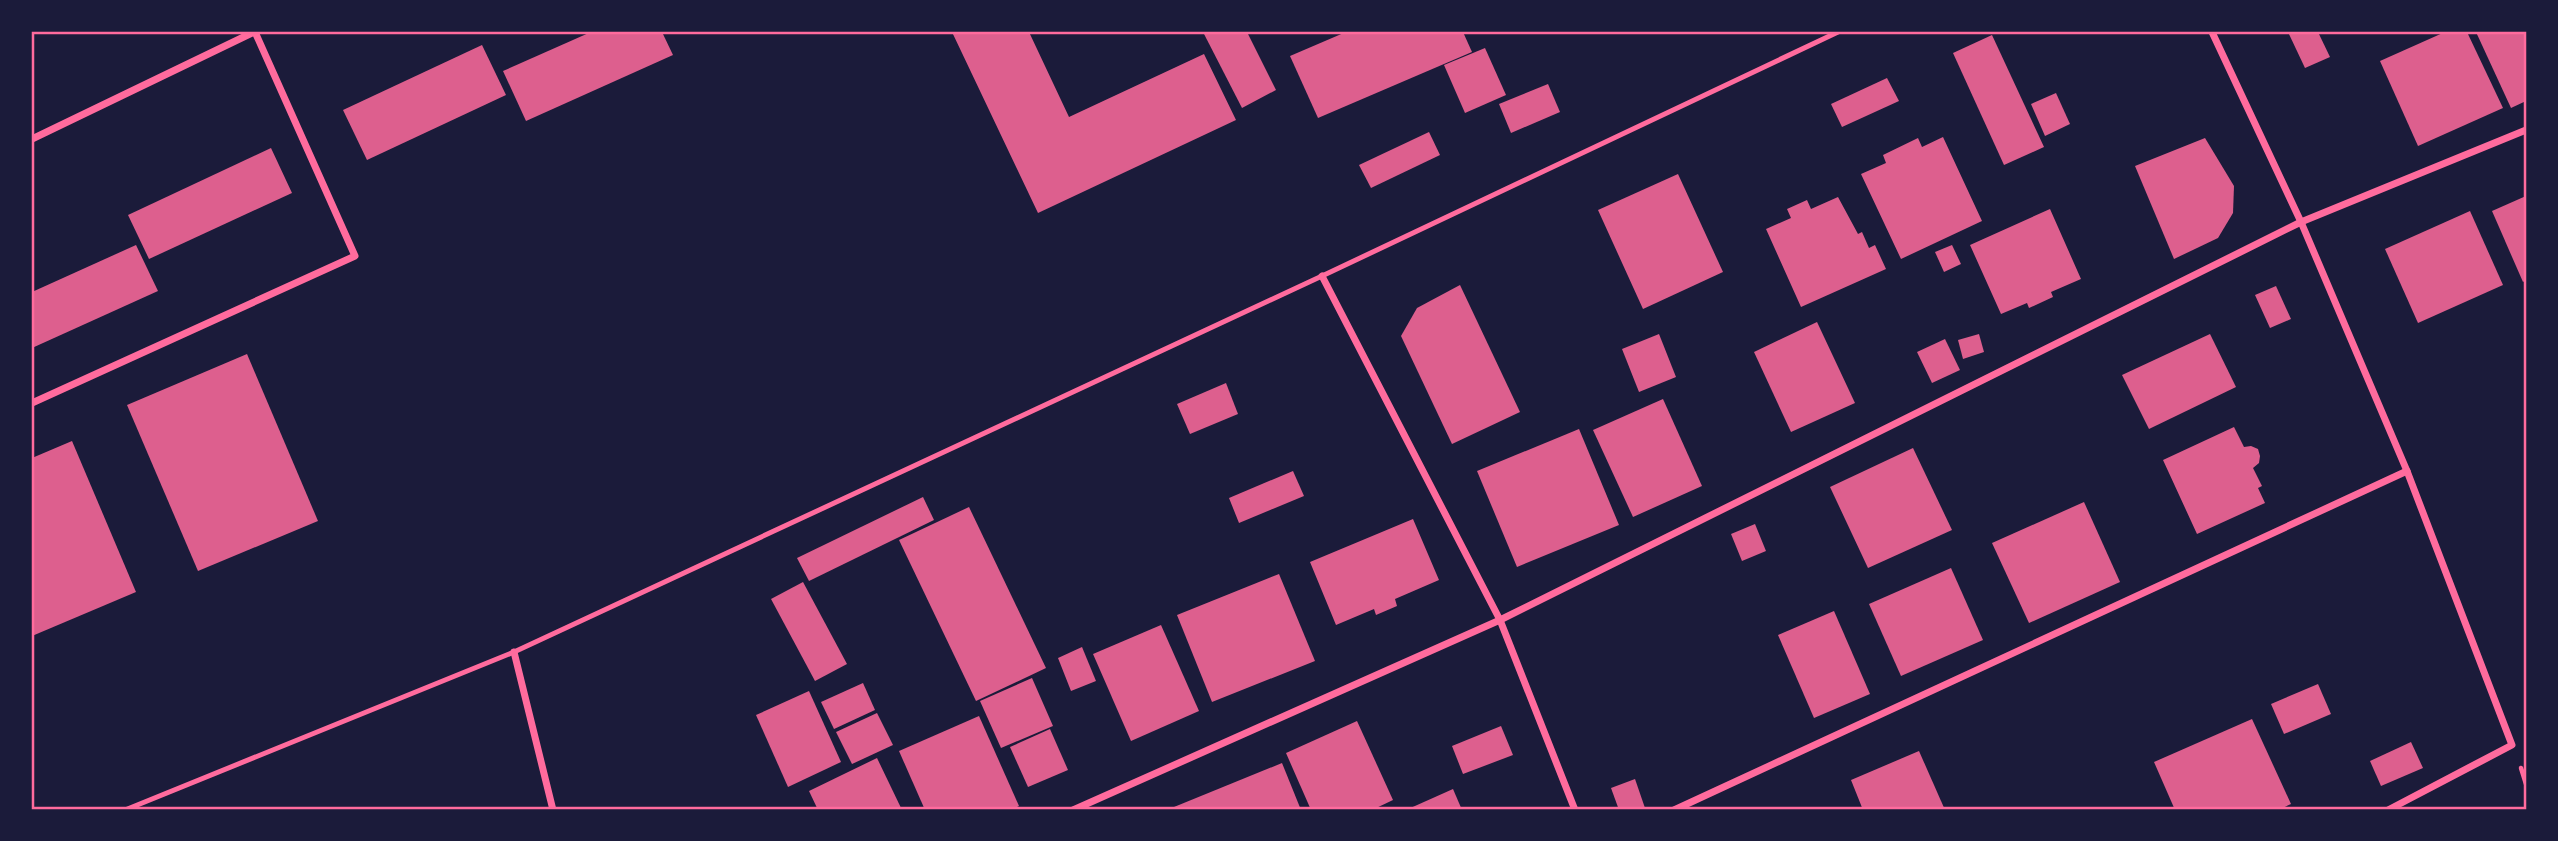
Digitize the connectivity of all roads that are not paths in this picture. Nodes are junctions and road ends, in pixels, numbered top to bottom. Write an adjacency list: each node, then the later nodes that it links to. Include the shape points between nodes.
1 (255, 32): 5 (street); 8 (street, via 355,256)
2 (1838, 32): 7 (lane)
3 (2212, 32): 6 (street)
4 (2526, 130): 6 (street)
5 (32, 139)
6 (2301, 222): 9 (street); 10 (street)
7 (1322, 276): 10 (street); 11 (lane)
8 (32, 403)
9 (2407, 471): 16 (street); 17 (street, via 2512,745)
10 (1500, 620): 14 (street); 15 (street)
11 (514, 652): 12 (lane); 13 (street)
12 (125, 810)
13 (553, 810)
14 (1073, 810)
15 (1575, 810)
16 (1674, 810)
17 (2388, 810)

